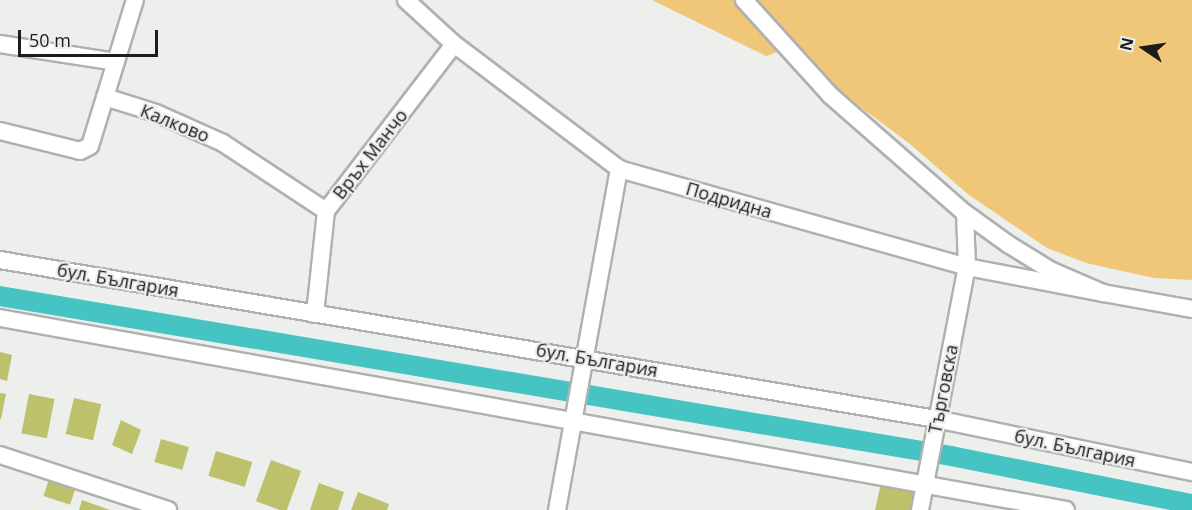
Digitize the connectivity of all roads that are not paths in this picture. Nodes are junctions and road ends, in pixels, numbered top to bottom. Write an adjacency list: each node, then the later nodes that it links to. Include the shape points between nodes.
1 (135, 0): 6 (street)
2 (405, 0): 4 (street, Подридна)
3 (744, 0): 11 (street, via 830,95)
4 (454, 44): 9 (street, Подридна); 10 (street, Връх Манчо)
5 (0, 45): 6 (street)
6 (116, 62): 7 (street)
7 (105, 97): 8 (street, via 90,146 80,151); 10 (street, Калково, via 156,113 223,143)
8 (0, 131)
9 (619, 169): 13 (street, Подридна); 18 (street)
10 (326, 211): 16 (street, Връх Манчо)
11 (965, 213): 13 (street, Търговска); 14 (street, via 1050,270)
12 (0, 260): 16 (street, бул. България)
13 (967, 267): 14 (street, Подридна); 20 (street, Търговска)
14 (1103, 293): 15 (street)
15 (1192, 309)
16 (315, 314): 18 (street, бул. България)
17 (0, 318): 19 (street)
18 (585, 365): 19 (street); 20 (street, бул. България)
19 (576, 414): 23 (street); 25 (street)
20 (936, 419): 22 (street, бул. България); 23 (street, Търговска)
21 (0, 455): 24 (street)
22 (1192, 472)
23 (926, 478): 26 (street, Търговска); 27 (street)
24 (168, 510)
25 (557, 510)
26 (920, 510)
27 (1066, 510)

